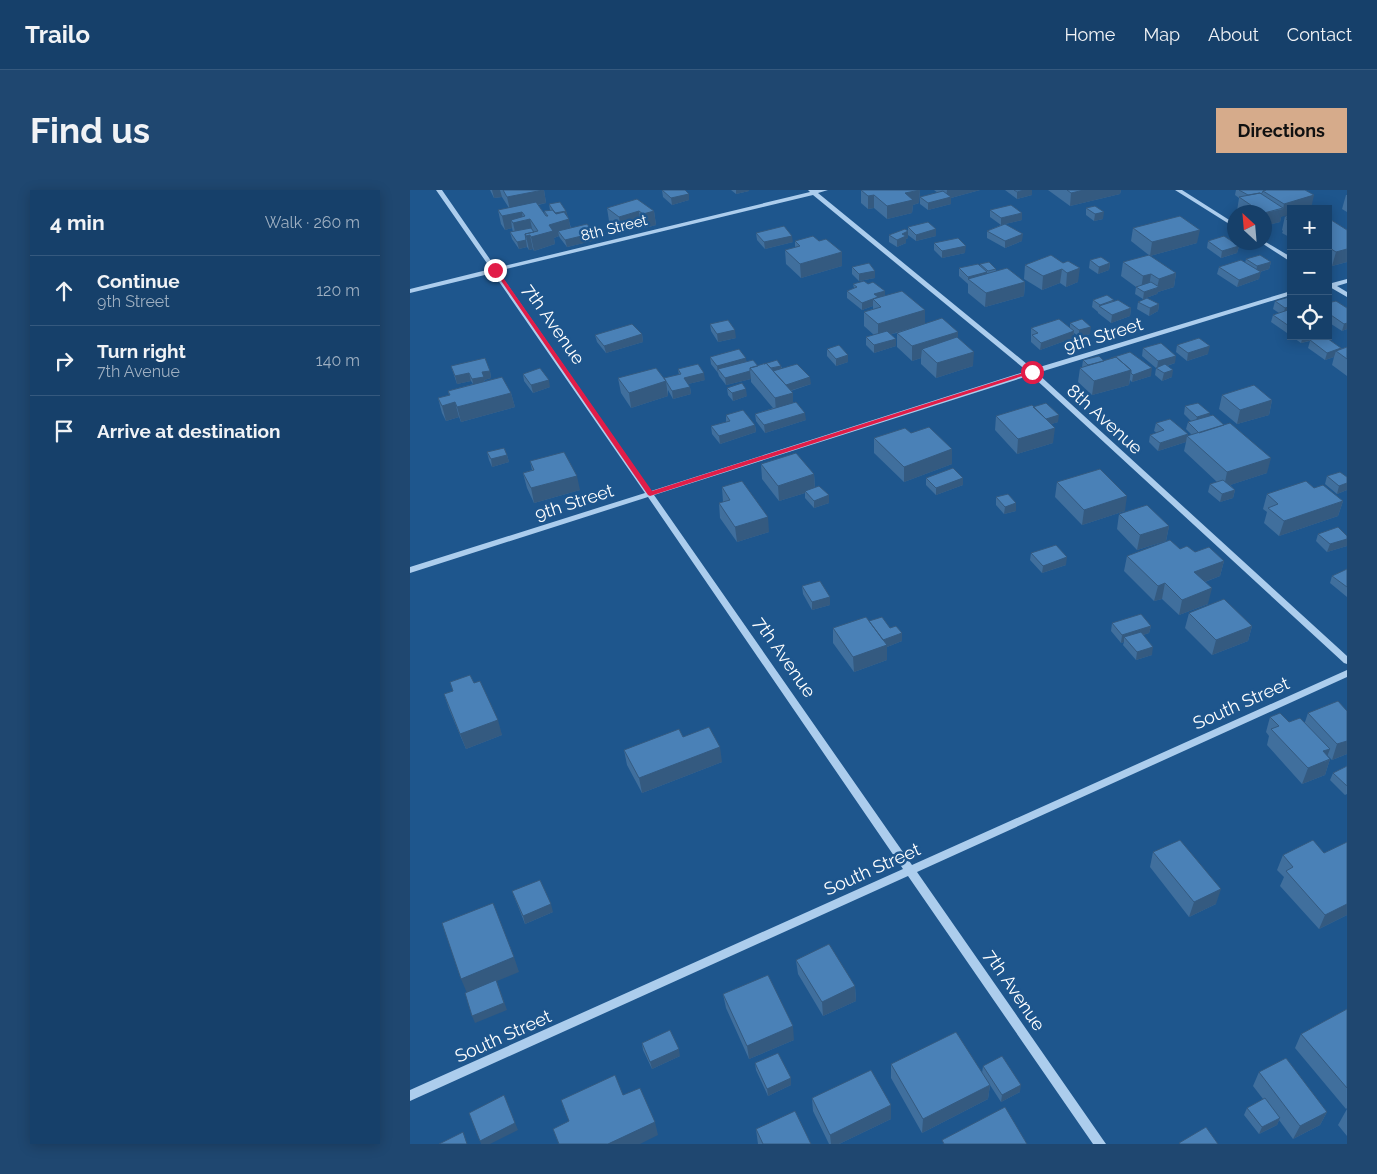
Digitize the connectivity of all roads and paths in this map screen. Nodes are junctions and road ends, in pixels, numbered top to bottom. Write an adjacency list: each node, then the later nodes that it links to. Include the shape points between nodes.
1 (440, 190): 8 (street, 7th Avenue)
2 (825, 190): 4 (street, 8th Street)
3 (1178, 190): 5 (street)
4 (812, 191): 8 (street, 8th Street); 15 (street, 8th Avenue)
5 (1227, 221)
6 (1272, 248): 7 (street)
7 (1287, 257)
8 (495, 270): 12 (street, 8th Street); 16 (street, 7th Avenue)
9 (1347, 281): 10 (street)
10 (1332, 284)
11 (1332, 285): 14 (street)
12 (410, 291)
13 (1287, 294): 15 (street, 9th Street)
14 (1347, 295)
15 (1032, 372): 16 (street, 9th Street); 18 (street, 8th Avenue)
16 (650, 494): 17 (street, 9th Street); 20 (street, 7th Avenue)
17 (410, 570)
18 (1347, 661)
19 (1347, 672): 20 (street, South Street)
20 (911, 869): 21 (street, South Street); 22 (street, 7th Avenue)
21 (410, 1096)
22 (1100, 1144)

